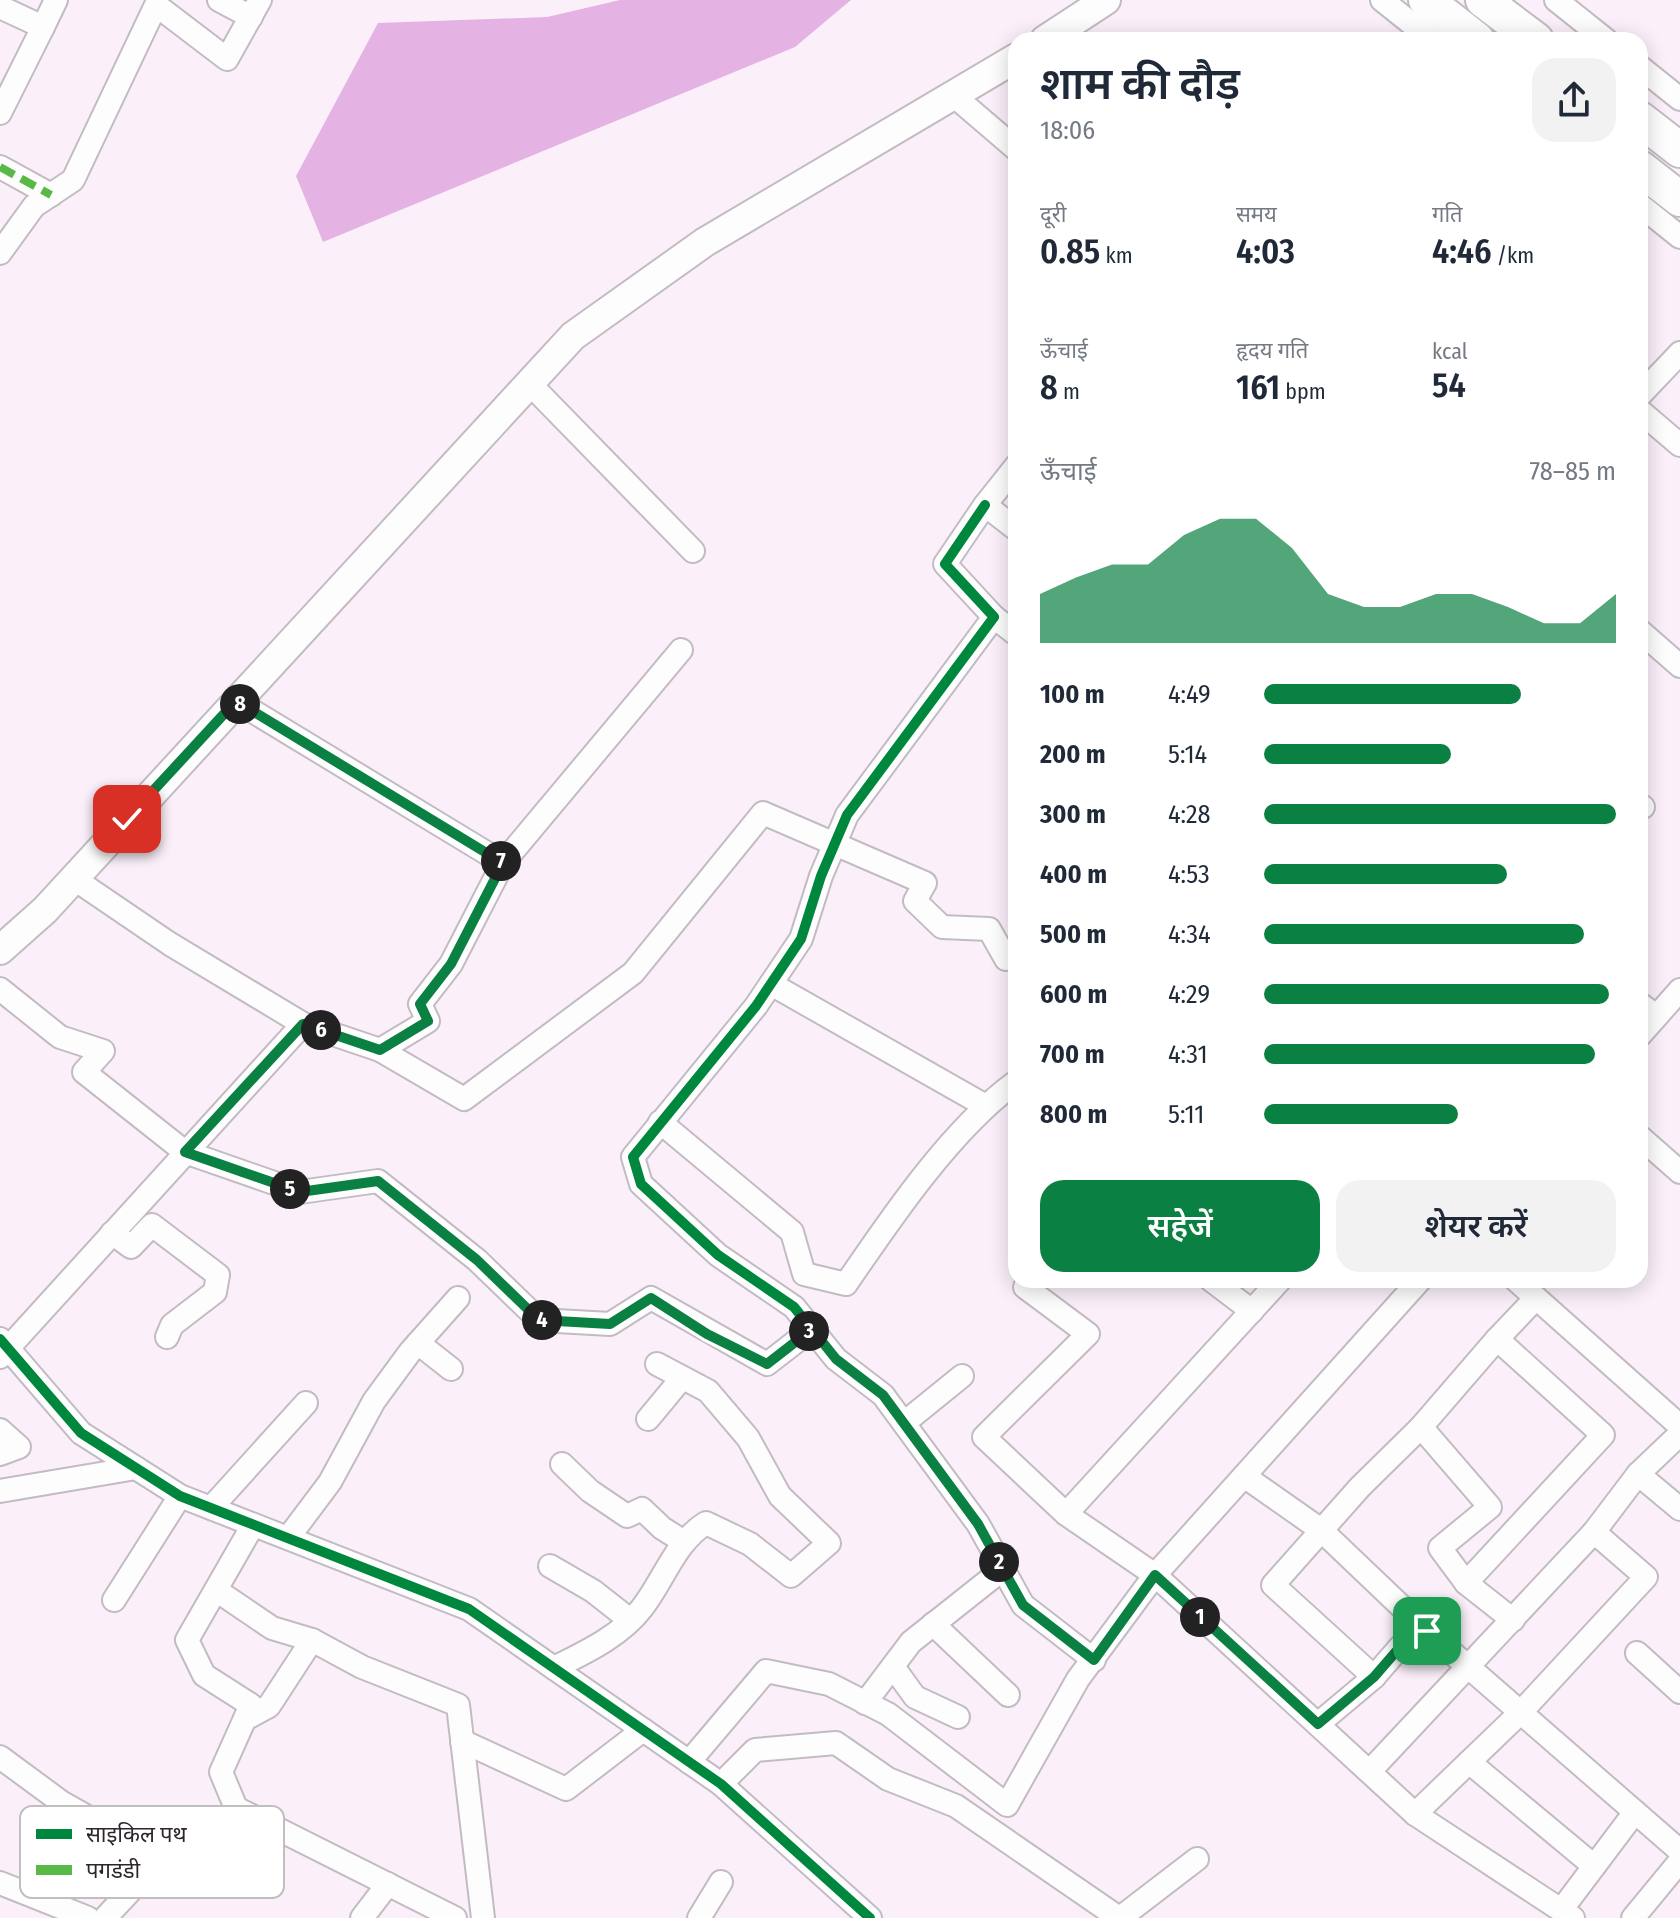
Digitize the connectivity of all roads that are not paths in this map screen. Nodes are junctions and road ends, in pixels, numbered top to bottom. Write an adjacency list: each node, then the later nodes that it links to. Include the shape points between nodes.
1 (56, 0): 10 (street)
2 (219, 0): 9 (street)
3 (1106, 0): 11 (main road)
4 (1382, 0): 12 (street)
5 (1426, 0): 13 (highway)
6 (1483, 0): 14 (highway)
7 (1556, 0): 15 (street)
8 (0, 7): 10 (street)
9 (256, 9): 26 (street, via 227,59 156,5 73,180)
10 (43, 27): 20 (street)
11 (1057, 32)
12 (1422, 32)
13 (1467, 32)
14 (1525, 32)
15 (1596, 32)
16 (1008, 63): 18 (main road)
17 (1648, 73): 19 (street)
18 (953, 95): 22 (street); 32 (main road, via 705,242 573,336)
19 (1680, 99)
20 (0, 113)
21 (1648, 125): 23 (highway)
22 (1008, 142)
23 (1680, 150)
24 (0, 167): 26 (street)
25 (1648, 174): 27 (highway)
26 (51, 195): 30 (street, via 34,206)
27 (1680, 199)
28 (1648, 211): 29 (street)
29 (1680, 237)
30 (0, 253)
31 (1680, 353): 33 (street)
32 (529, 383): 39 (street); 45 (main road)
33 (1648, 387)
34 (1648, 418): 35 (street)
35 (1680, 445)
36 (1008, 476): 37 (street)
37 (985, 505): 38 (street); 40 (street, via 945,564)
38 (1008, 523)
39 (693, 551)
40 (994, 617): 41 (street); 46 (street, via 847,815)
41 (1008, 628)
42 (1648, 638): 44 (street)
43 (681, 650): 47 (street)
44 (1680, 666)
45 (236, 701): 47 (street); 48 (main road)
46 (835, 844): 50 (street, via 925,883 915,901 942,927 989,929); 51 (street, via 801,939); 56 (street, via 763,813 633,973 464,1099)
47 (503, 863): 56 (street, via 451,964 420,1004 428,1021)
48 (73, 878): 49 (main road); 55 (street)
49 (0, 950)
50 (1008, 957)
51 (771, 984): 58 (street); 59 (street)
52 (0, 989): 61 (street, via 60,1037 103,1051 84,1072)
53 (1680, 990): 54 (street)
54 (1648, 1010)
55 (303, 1024): 56 (street); 61 (street)
56 (380, 1050)
57 (1008, 1088): 58 (street)
58 (984, 1105): 64 (street, via 846,1284)
59 (660, 1122): 64 (street, via 792,1232); 65 (street, via 633,1157 641,1184 718,1255)
60 (1648, 1144): 62 (street)
61 (185, 1152): 63 (street); 74 (street, via 300,1192 378,1181 477,1260 539,1320 610,1324 651,1298 767,1364)
62 (1680, 1172)
63 (112, 1233): 75 (street, via 131,1247 152,1225 218,1275 215,1292 172,1325); 78 (street)
64 (804, 1274): 65 (street)
65 (762, 1285): 74 (street, via 794,1307)
66 (1026, 1288): 99 (street, via 1088,1334 984,1437)
67 (1222, 1288): 73 (street)
68 (1273, 1288): 73 (street)
69 (1413, 1288): 94 (street)
70 (1525, 1288): 72 (street)
71 (458, 1298): 77 (street)
72 (1536, 1298): 76 (street); 86 (street)
73 (1252, 1311): 99 (street)
74 (812, 1329): 85 (street, via 836,1359 883,1395)
75 (167, 1337)
76 (1497, 1339): 87 (street); 108 (street, via 1603,1435)
77 (418, 1343): 80 (street); 103 (street, via 374,1401 330,1482)
78 (3, 1348): 92 (street, via 81,1433)
79 (657, 1364): 82 (street)
80 (451, 1369)
81 (962, 1376): 85 (street)
82 (682, 1378): 84 (street); 104 (street, via 708,1391 748,1438 780,1496 829,1543 791,1576 750,1544 706,1523)
83 (306, 1403): 97 (street)
84 (648, 1419)
85 (904, 1423): 106 (street, via 978,1524)
86 (1680, 1426)
87 (1421, 1427): 101 (street); 108 (street, via 1490,1507 1440,1548)
88 (0, 1430): 90 (street, via 19,1447)
89 (1680, 1434): 93 (street)
90 (0, 1454)
91 (562, 1464): 104 (street, via 627,1516 642,1509)
92 (136, 1468): 95 (street); 96 (street)
93 (1638, 1474): 98 (street); 102 (street)
94 (1244, 1476): 101 (street); 107 (street)
95 (0, 1491)
96 (180, 1496): 97 (street); 110 (street)
97 (211, 1508): 100 (street)
98 (1680, 1509)
99 (1066, 1514): 107 (street)
100 (253, 1525): 103 (street); 109 (street)
101 (1321, 1530): 114 (street); 121 (street, via 1273,1585)
102 (1594, 1532): 112 (street); 125 (street, via 1646,1577)
103 (288, 1538): 119 (street, via 469,1609)
104 (684, 1542): 111 (street)
105 (550, 1566): 111 (street)
106 (1003, 1569): 113 (street); 117 (street, via 1023,1605)
107 (1155, 1575): 117 (street); 128 (street)
108 (1466, 1583): 112 (street)
109 (216, 1590): 115 (street, via 272,1628); 127 (street, via 187,1640 204,1675 251,1705)
110 (114, 1600)
111 (630, 1620): 119 (street, via 599,1645)
112 (1513, 1620): 118 (street)
113 (933, 1624): 120 (street, via 911,1642); 123 (street)
114 (1427, 1631): 118 (street); 121 (street, via 1400,1647)
115 (312, 1640): 127 (street, via 269,1706); 130 (street, via 362,1667 458,1705)
116 (1637, 1653): 122 (street)
117 (1094, 1660): 124 (street, via 1007,1805 888,1714)
118 (1469, 1667): 125 (street); 134 (street)
119 (554, 1668): 129 (street)
120 (894, 1668): 124 (street); 126 (street, via 915,1697)
121 (1374, 1677): 128 (street)
122 (1680, 1692)
123 (1008, 1695)
124 (865, 1703): 132 (street, via 829,1684 766,1671)
125 (1521, 1712): 133 (street); 138 (street)
126 (958, 1717)
127 (245, 1719): 137 (street, via 221,1772)
128 (1318, 1724): 134 (street)
129 (643, 1730): 130 (street, via 566,1789); 132 (street)
130 (462, 1741): 156 (street)
131 (0, 1757): 136 (street)
132 (689, 1762): 135 (street)
133 (1469, 1762): 139 (street); 144 (street)
134 (1370, 1771): 139 (street)
135 (721, 1784): 158 (street); 159 (street, via 755,1750 836,1743 888,1779 956,1806)
136 (68, 1806)
137 (235, 1806)
138 (1635, 1812): 141 (street); 144 (street)
139 (1415, 1814): 151 (street)
140 (284, 1832): 147 (street)
141 (1680, 1851)
142 (1197, 1859): 159 (street)
143 (1680, 1861): 160 (street)
144 (1594, 1866): 151 (street)
145 (721, 1882): 157 (street)
146 (0, 1883): 148 (street)
147 (388, 1884): 154 (street); 155 (street)
148 (20, 1891)
149 (38, 1898): 152 (street)
150 (124, 1898): 153 (street)
151 (1568, 1914)
152 (88, 1918)
153 (105, 1918)
154 (362, 1918)
155 (455, 1918)
156 (483, 1918)
157 (699, 1918)
158 (870, 1918)
159 (1120, 1918)
160 (1633, 1918)

